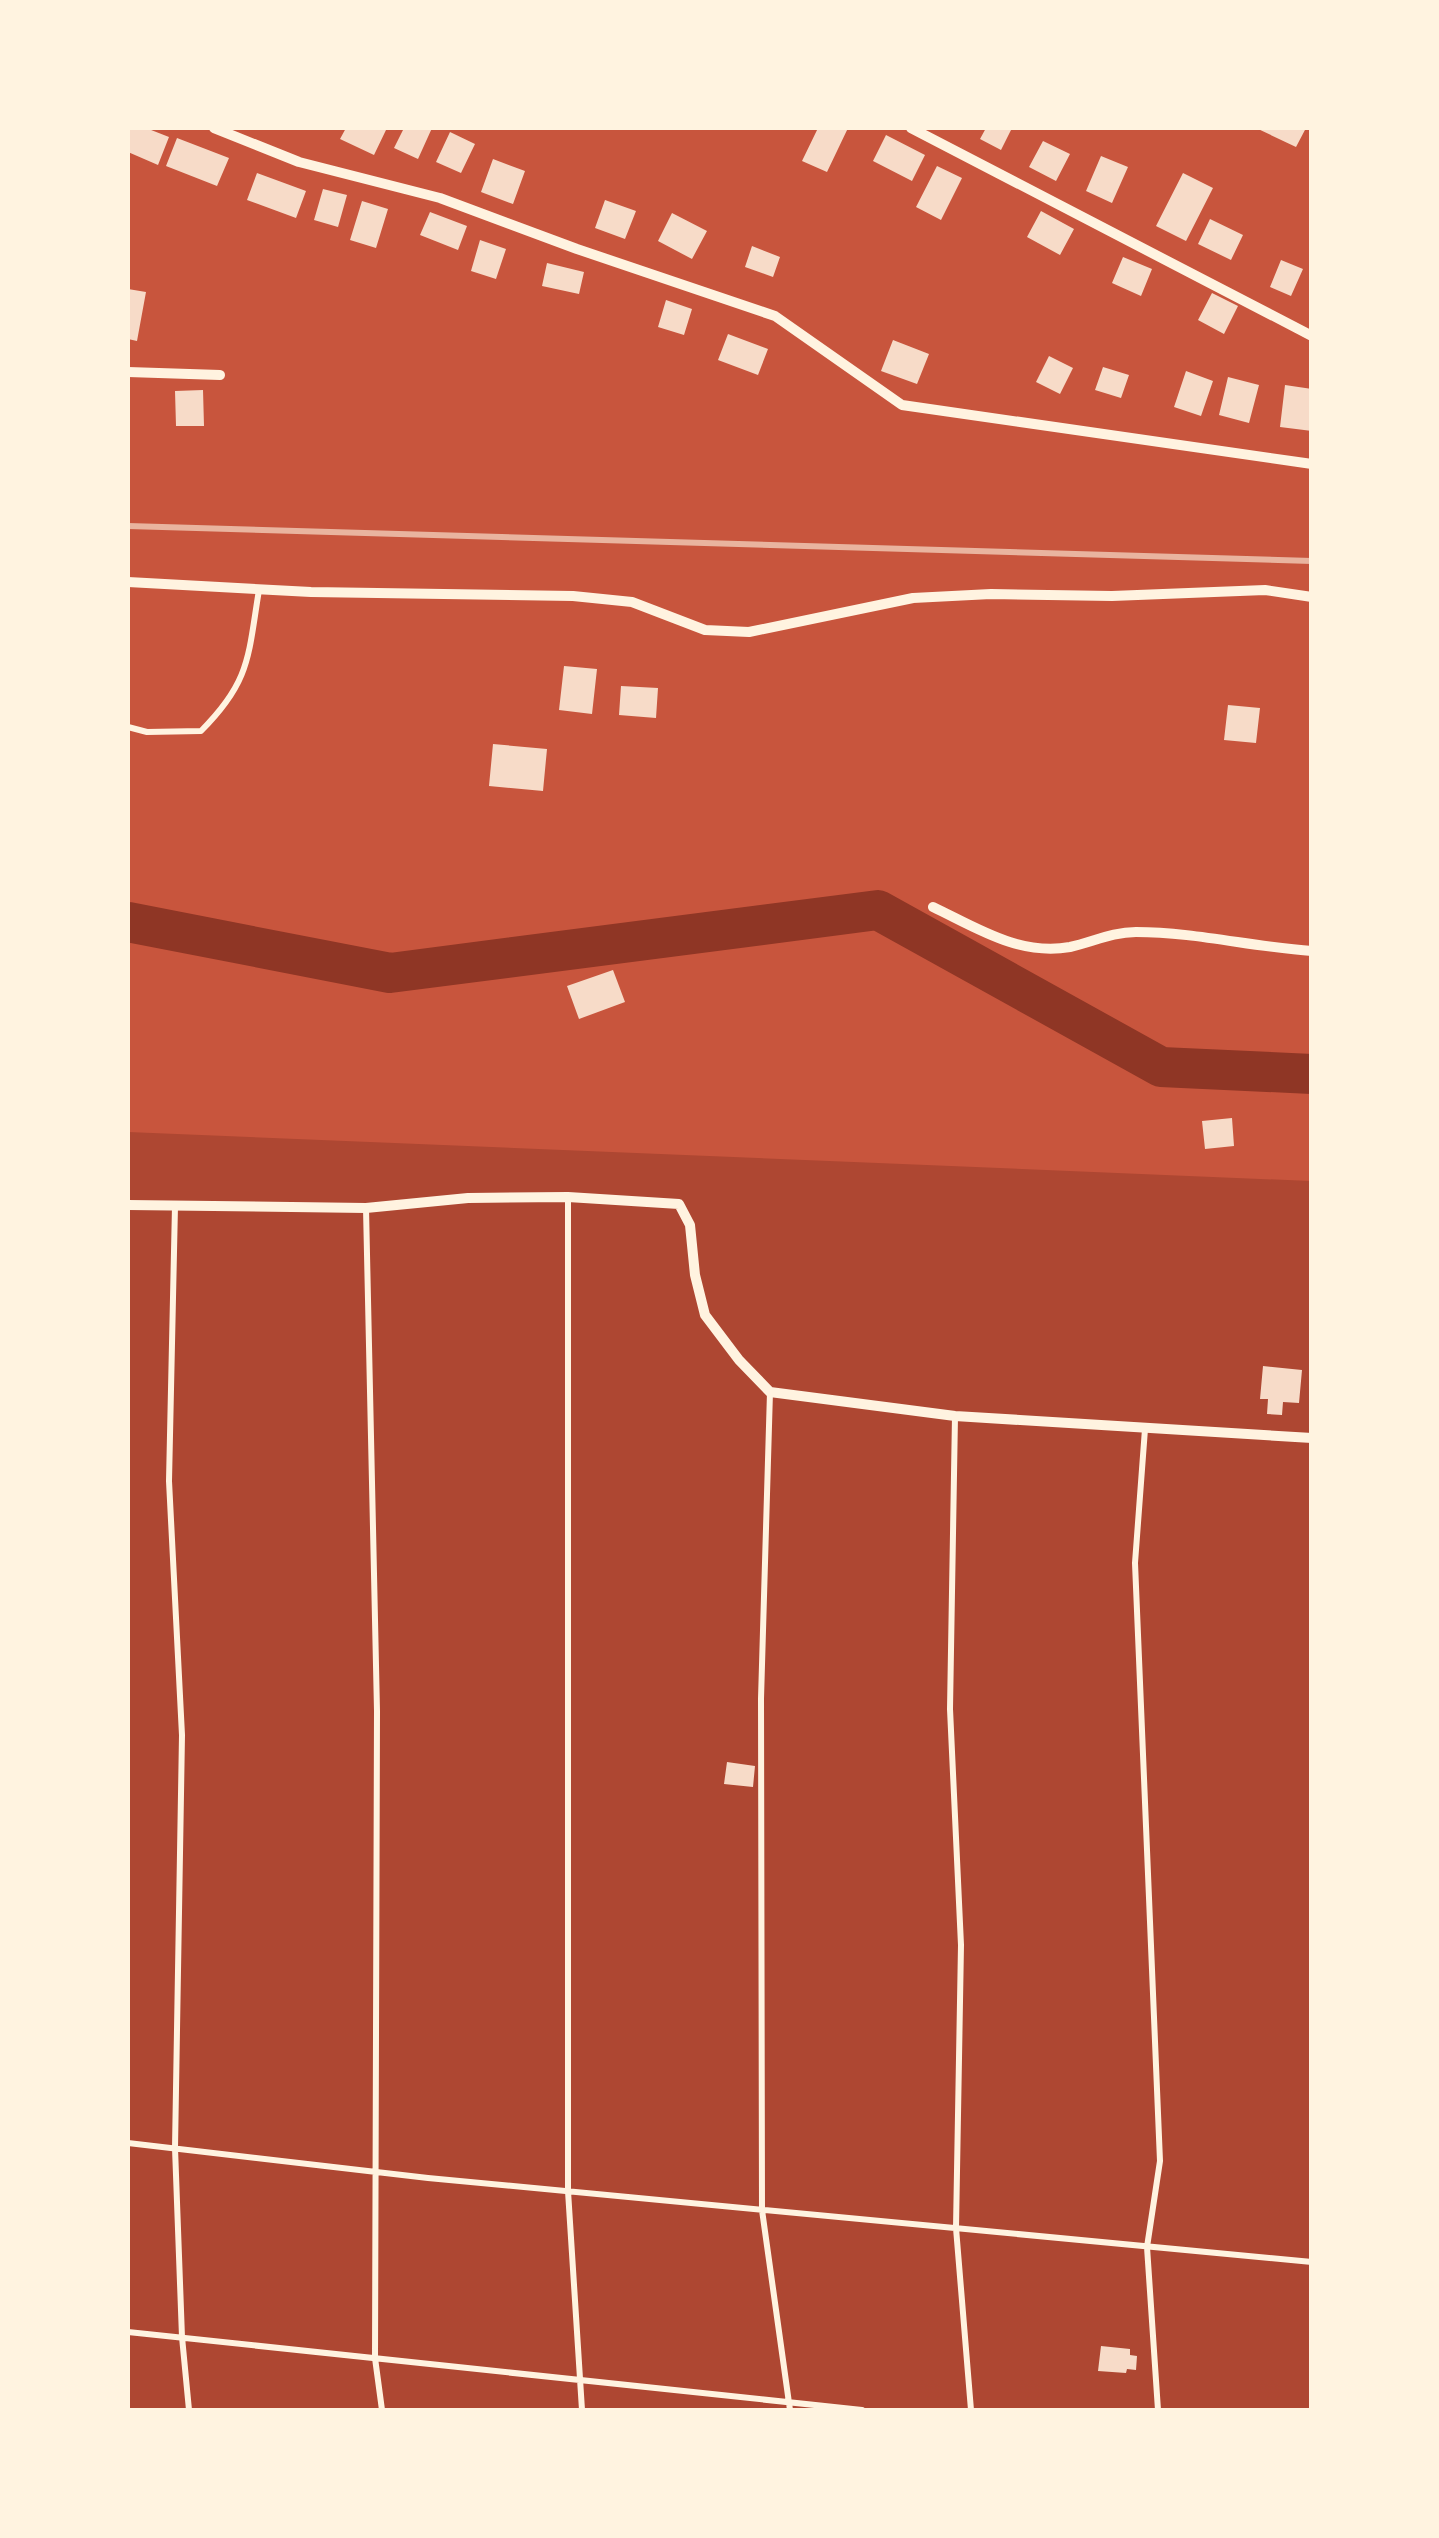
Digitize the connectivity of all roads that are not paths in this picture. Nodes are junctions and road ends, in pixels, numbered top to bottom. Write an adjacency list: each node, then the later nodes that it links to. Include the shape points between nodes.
1 (214, 128): 6 (street, via 299,162 440,198 775,316 902,406)
2 (911, 128): 3 (street)
3 (1312, 336)
4 (128, 372): 5 (street)
5 (220, 374)
6 (1312, 464)
7 (128, 582): 8 (street)
8 (260, 590): 9 (street, via 573,596 632,602 705,630 749,632 932,597 1265,590); 10 (lane, via 246,672 227,706 201,732)
9 (1312, 597)
10 (128, 727)
11 (933, 907): 12 (street, via 1011,944 1039,949 1137,932)
12 (1312, 951)
13 (568, 1197): 16 (street); 17 (street, via 680,1204 706,1314); 24 (lane)
14 (128, 1205): 15 (street)
15 (175, 1206): 16 (street); 22 (lane, via 169,1481 182,1735)
16 (366, 1208): 23 (lane, via 377,1711)
17 (770, 1392): 18 (street); 25 (lane, via 761,1699)
18 (954, 1416): 19 (street); 26 (lane, via 950,1709 962,1945)
19 (1145, 1428): 20 (street); 27 (lane, via 1135,1563 1160,2161)
20 (1312, 1438)
21 (128, 2143): 22 (lane)
22 (175, 2148): 23 (lane); 30 (lane)
23 (374, 2171): 24 (lane); 31 (lane)
24 (568, 2191): 25 (lane); 32 (lane)
25 (762, 2210): 26 (lane); 33 (lane)
26 (956, 2228): 27 (lane); 38 (lane)
27 (1148, 2247): 28 (lane); 39 (lane)
28 (1312, 2262)
29 (128, 2332): 30 (lane)
30 (182, 2337): 31 (lane); 34 (lane)
31 (375, 2358): 32 (lane); 35 (lane)
32 (578, 2380): 33 (lane); 36 (lane)
33 (790, 2406): 37 (lane)
34 (190, 2410)
35 (382, 2410)
36 (582, 2410)
37 (862, 2410)
38 (972, 2410)
39 (1158, 2410)

